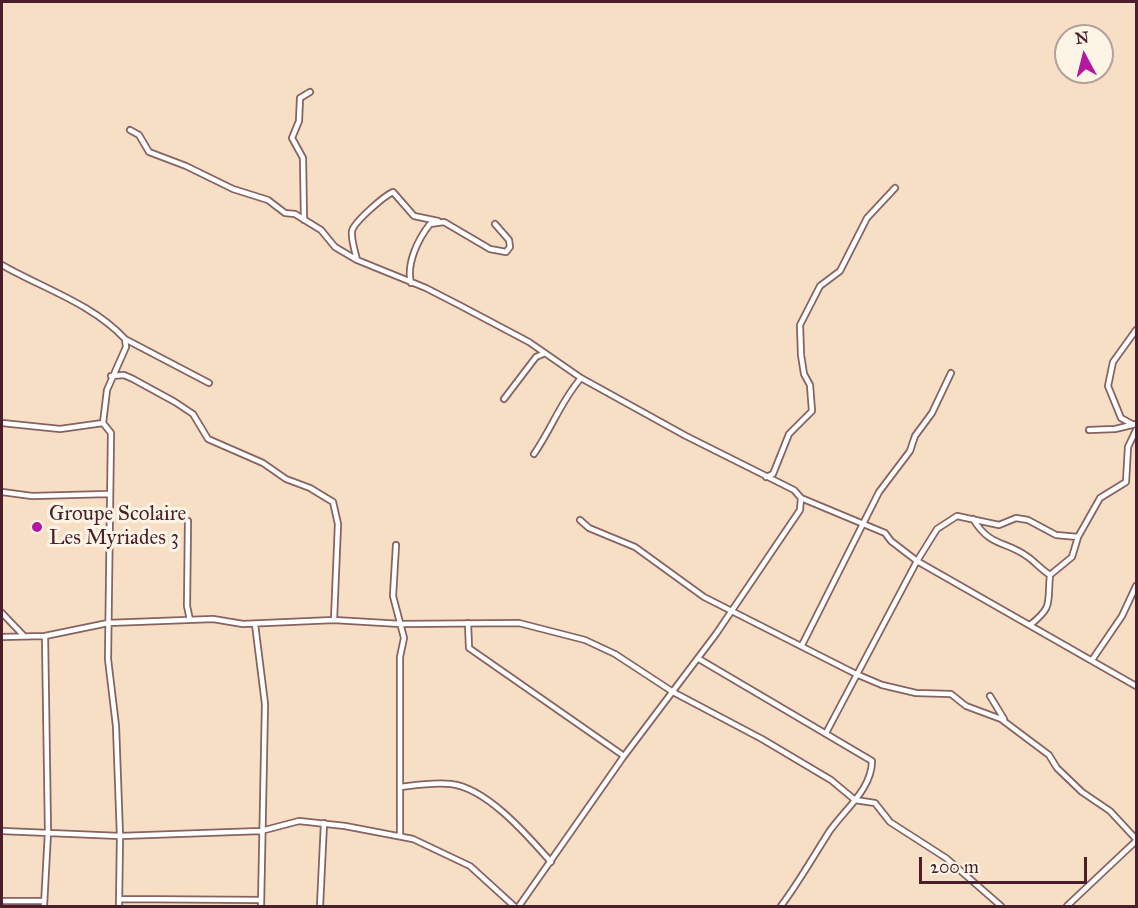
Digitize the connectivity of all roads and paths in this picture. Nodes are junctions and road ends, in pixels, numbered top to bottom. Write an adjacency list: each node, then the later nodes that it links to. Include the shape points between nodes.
1 (310, 92): 4 (street, via 300,98 299,121 292,138 303,158)
2 (130, 130): 4 (street, via 139,135 148,152 268,200 285,213)
3 (895, 188): 24 (street, via 867,218 840,272 820,286 800,325 801,355 810,385 812,411 789,434 772,474)
4 (304, 220): 7 (street)
5 (444, 222): 6 (street, via 490,249 506,252 509,240); 7 (street, via 414,216 393,192 384,195 352,230); 9 (street, via 430,224 423,233 408,272)
6 (495, 224)
7 (357, 260): 9 (street)
8 (2, 265): 11 (street, via 80,306)
9 (411, 283): 12 (street)
10 (1137, 330): 20 (street, via 1113,362 1108,386 1121,418)
11 (125, 339): 14 (street, via 126,347); 16 (street)
12 (545, 353): 15 (street); 17 (street, via 536,357)
13 (951, 373): 31 (street, via 910,451 879,492)
14 (111, 376): 19 (street); 40 (street, via 124,375 175,402 193,414 208,439 263,463 333,502 338,524)
15 (581, 378): 23 (street, via 564,399); 24 (street)
16 (209, 383)
17 (504, 399)
18 (2, 423): 19 (street, via 60,429)
19 (103, 423): 26 (street, via 111,433)
20 (1134, 424): 21 (street)
21 (1089, 430)
22 (1137, 430): 32 (street, via 1128,447 1126,482 1100,498)
23 (534, 454)
24 (766, 477): 27 (street, via 794,490)
25 (2, 492): 26 (street, via 32,496)
26 (108, 495): 41 (street)
27 (801, 498): 31 (street); 37 (street, via 800,510)
28 (973, 519): 32 (street, via 999,525 1016,518 1028,520 1056,535); 34 (street, via 957,516 937,529); 35 (street, via 992,541 1027,556)
29 (580, 520): 37 (street, via 589,528 635,547 704,597)
30 (188, 521): 39 (street)
31 (863, 524): 34 (street, via 885,533); 49 (street)
32 (1078, 537): 35 (street, via 1072,557)
33 (396, 545): 44 (street, via 393,596)
34 (917, 561): 45 (street); 52 (street)
35 (1050, 575): 45 (street, via 1046,612)
36 (1137, 586): 51 (street)
37 (732, 611): 49 (street); 50 (street)
38 (2, 613): 46 (street)
39 (190, 620): 41 (street); 43 (street)
40 (334, 620): 43 (street); 44 (street)
41 (108, 623): 47 (street); 65 (street)
42 (468, 623): 44 (street); 54 (street, via 519,623 585,640 615,654); 58 (street, via 469,648)
43 (255, 624): 63 (street, via 265,704)
44 (401, 624): 59 (street, via 404,638 400,657)
45 (1030, 625): 51 (street)
46 (24, 636): 47 (street); 48 (street)
47 (45, 636): 64 (street)
48 (2, 637)
49 (802, 645): 52 (street)
50 (699, 659): 54 (street); 57 (street)
51 (1092, 660): 53 (street)
52 (856, 674): 56 (street, via 916,693 951,694 966,706); 57 (street)
53 (1137, 686)
54 (673, 692): 58 (street); 60 (street, via 762,739 831,780)
55 (990, 696): 56 (street)
56 (1008, 724): 67 (street, via 1049,755 1057,768 1110,811)
57 (826, 733): 60 (street, via 872,761 872,771)
58 (624, 756): 68 (street)
59 (400, 787): 66 (street); 68 (street, via 452,784 467,789 521,828)
60 (855, 800): 78 (street, via 830,830); 79 (street, via 875,803 890,822 946,858)
61 (324, 823): 63 (street, via 299,821); 66 (street); 75 (street)
62 (2, 831): 64 (street)
63 (261, 831): 65 (street); 70 (street)
64 (48, 832): 65 (street); 72 (street)
65 (120, 836): 69 (street)
66 (400, 836): 76 (street, via 470,866)
67 (1137, 840): 80 (street)
68 (551, 862): 77 (street)
69 (120, 900): 70 (street); 73 (street)
70 (261, 900): 74 (street)
71 (2, 903): 72 (street)
72 (44, 904)
73 (119, 906)
74 (261, 906)
75 (320, 906)
76 (514, 906)
77 (519, 906)
78 (781, 906)
79 (1001, 906)
80 (1067, 906)

